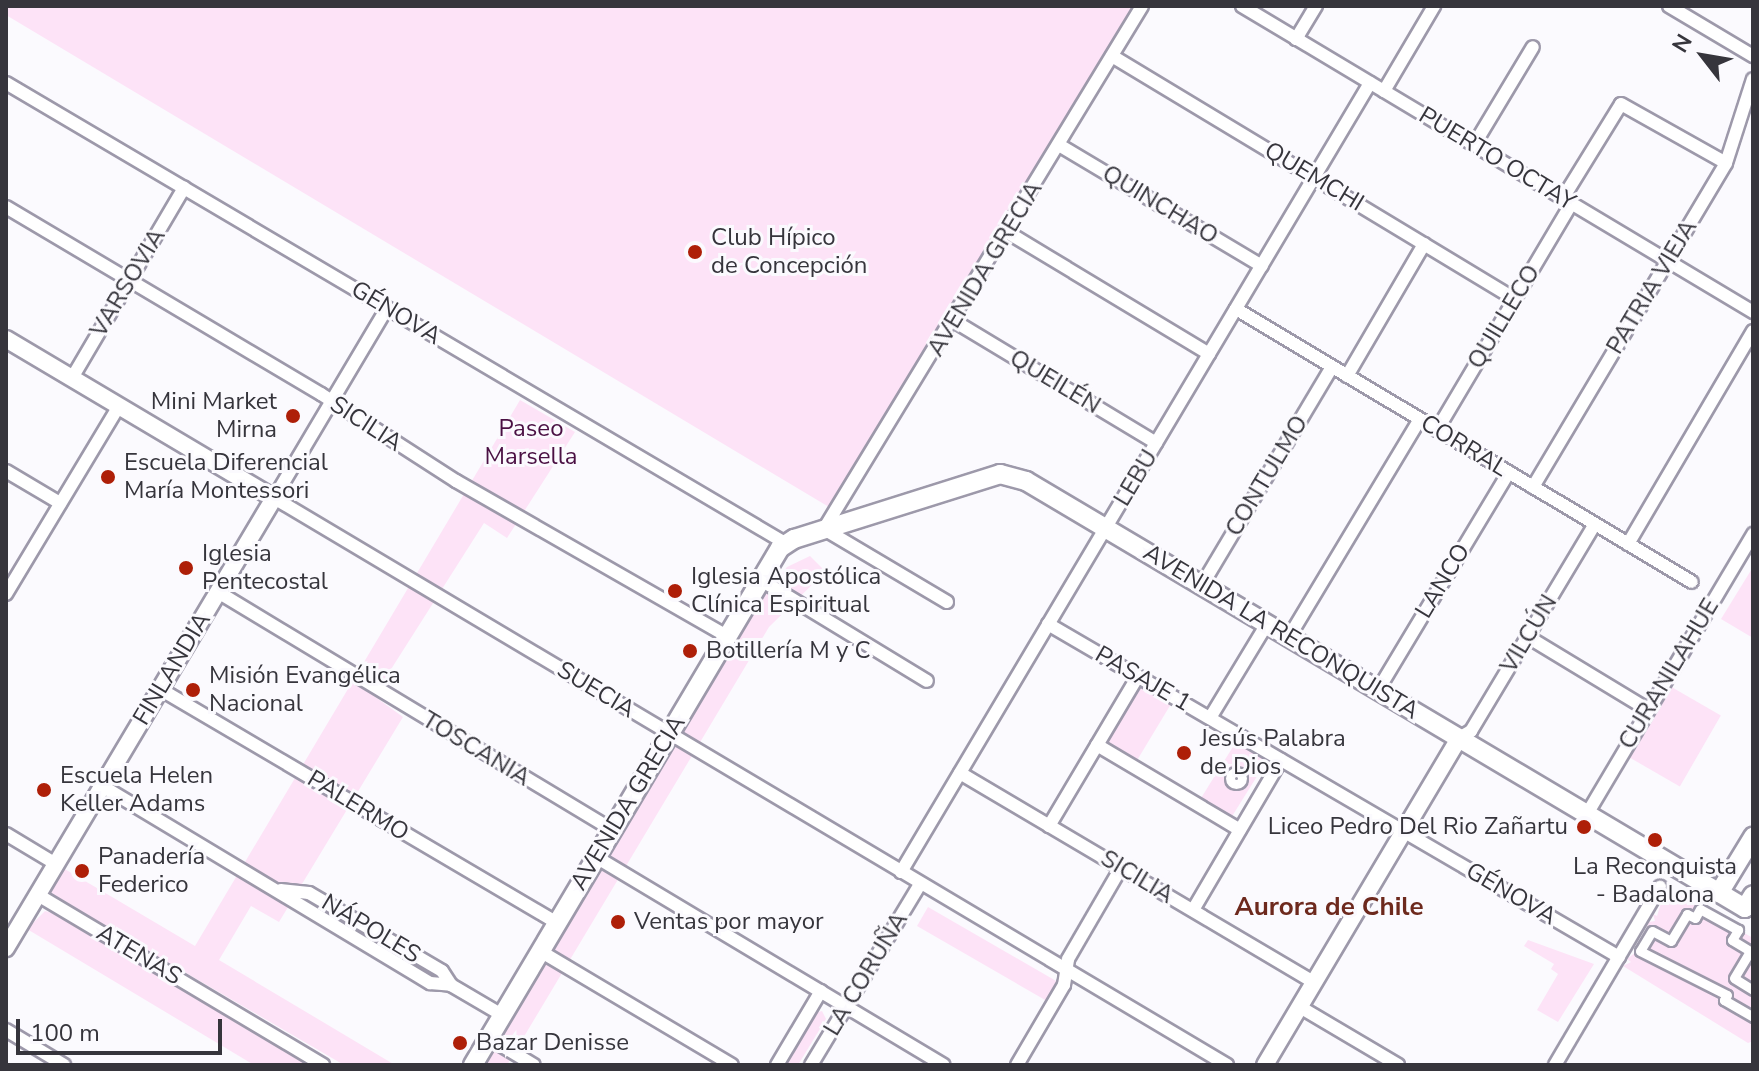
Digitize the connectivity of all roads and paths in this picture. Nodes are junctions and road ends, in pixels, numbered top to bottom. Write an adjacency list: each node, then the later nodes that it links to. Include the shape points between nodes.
1 (1142, 6): 8 (street, AVENIDA GRECIA)
2 (1242, 6): 6 (street, PUERTO OCTAY)
3 (1316, 6): 6 (street)
4 (1434, 6): 13 (street)
5 (1669, 6): 9 (street)
6 (1296, 39): 12 (street, PUERTO OCTAY)
7 (1533, 47): 15 (street)
8 (1112, 56): 14 (street, AVENIDA GRECIA); 17 (street, QUEMCHI)
9 (1753, 56)
10 (1753, 79): 16 (street, PATRIA VIEJA)
11 (6, 83): 18 (street, GÉNOVA)
12 (1370, 83): 13 (street, PUERTO OCTAY); 17 (street, LEBU)
13 (1384, 91): 15 (street, PUERTO OCTAY)
14 (1059, 145): 21 (street, AVENIDA GRECIA); 24 (street, QUINCHAO)
15 (1474, 145): 19 (street, PUERTO OCTAY)
16 (1726, 163): 19 (street, QUILLECO, via 1621,104); 23 (street, PATRIA VIEJA)
17 (1314, 178): 22 (street, QUEMCHI); 24 (street, LEBU)
18 (184, 188): 25 (street, VARSOVIA); 27 (street, GÉNOVA)
19 (1568, 201): 23 (street, PUERTO OCTAY); 26 (street, QUILLECO)
20 (6, 207): 25 (street, SICILIA)
21 (1007, 232): 30 (street, AVENIDA GRECIA); 33 (street)
22 (1424, 244): 26 (street, QUEMCHI); 35 (street)
23 (1668, 261): 29 (street, PUERTO OCTAY); 44 (street, PATRIA VIEJA)
24 (1262, 266): 28 (street, LEBU)
25 (129, 280): 36 (street, VARSOVIA); 37 (street, SICILIA)
26 (1515, 299): 40 (street, QUILLECO)
27 (387, 308): 37 (street, FINLANDIA); 51 (street, GÉNOVA)
28 (1236, 309): 33 (street, LEBU); 34 (street, CORRAL)
29 (1753, 312)
30 (954, 321): 41 (street, QUEILÉN); 49 (street, AVENIDA GRECIA)
31 (1753, 331): 52 (street)
32 (6, 339): 36 (street, SUECIA)
33 (1209, 354): 41 (street, LEBU)
34 (1332, 367): 35 (street, CORRAL); 55 (street, CONTULMO)
35 (1347, 376): 39 (street, CORRAL)
36 (72, 378): 38 (street, SUECIA)
37 (331, 402): 45 (street, FINLANDIA); 61 (street, SICILIA, via 456,481)
38 (119, 406): 45 (street, SUECIA); 46 (street)
39 (1420, 419): 40 (street, CORRAL); 62 (street)
40 (1437, 430): 43 (street, CORRAL)
41 (1156, 443): 48 (street, LEBU)
42 (6, 471): 46 (street)
43 (1509, 472): 44 (street, CORRAL); 67 (street, LANCO)
44 (1533, 487): 47 (street, CORRAL)
45 (274, 498): 56 (street, FINLANDIA); 70 (street, SUECIA)
46 (60, 503): 57 (street)
47 (1595, 524): 52 (street, CORRAL); 63 (street, VILCÚN)
48 (1105, 528): 49 (main road, AVENIDA LA RECONQUISTA, via 1020,478 1000,474); 55 (main road, AVENIDA LA RECONQUISTA); 59 (street, LEBU)
49 (824, 529): 51 (main road, AVENIDA LA RECONQUISTA); 58 (street)
50 (1753, 534): 68 (street, CURANILAHUE)
51 (785, 543): 53 (main road, AVENIDA GRECIA)
52 (1628, 544): 54 (street, CORRAL)
53 (761, 580): 61 (main road, AVENIDA GRECIA); 65 (street)
54 (1692, 582)
55 (1202, 585): 60 (main road, AVENIDA LA RECONQUISTA)
56 (218, 592): 66 (street, FINLANDIA); 78 (street, TOSCANIA)
57 (6, 594)
58 (947, 602)
59 (1048, 624): 64 (street, PASAJE 1); 74 (street, LEBU)
60 (1267, 624): 62 (main road, AVENIDA LA RECONQUISTA); 69 (street)
61 (727, 636): 70 (main road, AVENIDA GRECIA)
62 (1289, 637): 67 (main road, AVENIDA LA RECONQUISTA)
63 (1528, 637): 68 (street); 71 (street, VILCÚN, via 1471,731)
64 (1138, 676): 69 (street, PASAJE 1); 72 (street)
65 (927, 681)
66 (160, 689): 75 (street, FINLANDIA); 93 (street, PALERMO)
67 (1378, 690): 71 (main road, AVENIDA LA RECONQUISTA)
68 (1647, 709): 76 (street, CURANILAHUE)
69 (1210, 718): 73 (street, PASAJE 1)
70 (669, 734): 78 (main road, AVENIDA GRECIA); 86 (street, SUECIA)
71 (1459, 738): 76 (main road, AVENIDA LA RECONQUISTA); 80 (street)
72 (1097, 745): 77 (street); 79 (street)
73 (1281, 760): 79 (street); 80 (street, PASAJE 1)
74 (960, 773): 77 (street, SICILIA); 86 (street, LEBU)
75 (102, 786): 84 (street, FINLANDIA); 103 (street, NÁPOLES, via 430,983 451,985)
76 (1587, 814): 89 (main road, AVENIDA LA RECONQUISTA)
77 (1049, 826): 85 (street, SICILIA)
78 (612, 830): 83 (main road, AVENIDA GRECIA)
79 (1240, 830): 92 (street)
80 (1403, 832): 96 (street, GÉNOVA); 98 (street)
81 (6, 834): 84 (street)
82 (1753, 837): 89 (main road)
83 (596, 857): 93 (main road, AVENIDA GRECIA); 100 (street)
84 (56, 864): 90 (street, FINLANDIA)
85 (1121, 868): 92 (street, SICILIA); 97 (street, via 1068,959)
86 (901, 872): 87 (street, SUECIA)
87 (920, 884): 97 (street, SUECIA); 101 (street, LA CORUÑA)
88 (1660, 887): 96 (street)
89 (1719, 893): 91 (main road, AVENIDA LA RECONQUISTA)
90 (38, 895): 94 (street, FINLANDIA); 109 (street, ATENAS)
91 (1750, 905)
92 (1193, 910): 98 (street, SICILIA)
93 (557, 923): 95 (main road, AVENIDA GRECIA)
94 (6, 948)
95 (540, 951): 103 (main road, AVENIDA GRECIA); 112 (street)
96 (1619, 957): 119 (street)
97 (1068, 971): 116 (street); 117 (street, SUECIA)
98 (1314, 982): 102 (street)
99 (1753, 990): 104 (street, via 1734,978 1750,951 1732,940 1738,930 1700,909 1695,918 1687,914 1671,941 1652,931 1640,951 1727,995 1724,1000)
100 (821, 991): 101 (street); 113 (street, LA CORUÑA)
101 (846, 1007): 114 (street, LA CORUÑA); 115 (street)
102 (1300, 1007): 107 (street); 118 (street)
103 (502, 1015): 106 (main road, AVENIDA GRECIA)
104 (1753, 1017)
105 (6, 1030): 108 (street)
106 (489, 1038): 110 (main road, AVENIDA GRECIA); 111 (street)
107 (1391, 1063)
108 (64, 1065)
109 (323, 1065)
110 (473, 1065)
111 (534, 1065)
112 (732, 1065)
113 (777, 1065)
114 (811, 1065)
115 (944, 1065)
116 (1017, 1065)
117 (1227, 1065)
118 (1265, 1065)
119 (1555, 1065)

